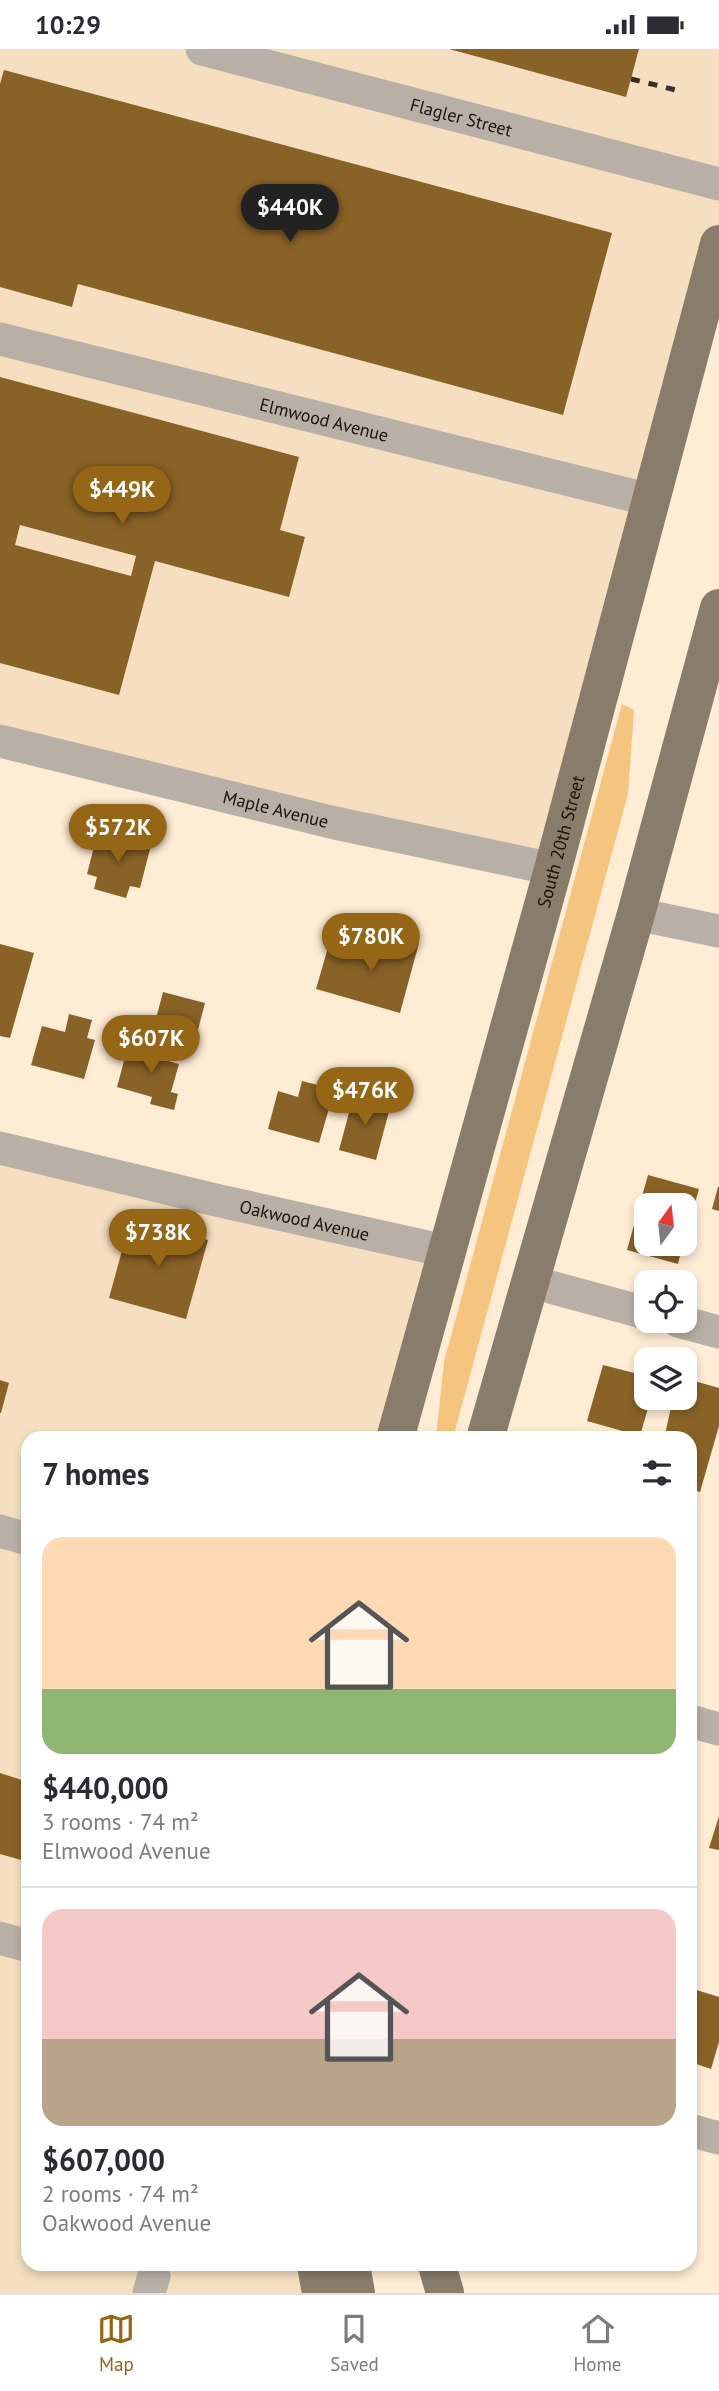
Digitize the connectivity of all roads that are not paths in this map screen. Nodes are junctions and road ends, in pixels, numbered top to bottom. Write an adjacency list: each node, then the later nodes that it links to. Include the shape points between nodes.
1 (202, 49): 2 (street, Flagler Street)
2 (719, 184)
3 (719, 244): 5 (main road, South 20th Street)
4 (0, 339): 5 (street, Elmwood Avenue)
5 (651, 500): 8 (main road, South 20th Street)
6 (719, 608): 9 (main road)
7 (0, 741): 8 (street, Maple Avenue, via 335,823)
8 (553, 869): 12 (main road, South 20th Street)
9 (636, 913): 10 (street); 13 (main road)
10 (719, 931)
11 (0, 1148): 12 (street, Oakwood Avenue)
12 (446, 1251): 17 (main road, South 20th Street)
13 (532, 1282): 14 (street); 18 (main road)
14 (634, 1310)
15 (697, 1326): 16 (street)
16 (719, 1332)
17 (397, 1431)
18 (487, 1431)
19 (0, 1531): 20 (street)
20 (21, 1537)
21 (697, 1723): 22 (street)
22 (719, 1729)
23 (0, 1938): 24 (street)
24 (21, 1944)
25 (697, 2132): 26 (street)
26 (719, 2138)
27 (317, 2271): 30 (main road)
28 (352, 2271): 31 (main road)
29 (439, 2271): 32 (main road)
30 (321, 2293)
31 (356, 2293)
32 (445, 2293)

